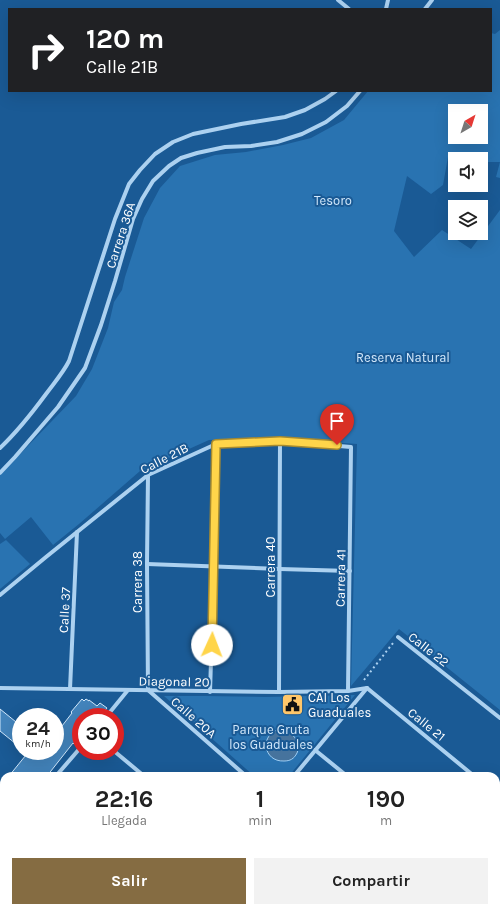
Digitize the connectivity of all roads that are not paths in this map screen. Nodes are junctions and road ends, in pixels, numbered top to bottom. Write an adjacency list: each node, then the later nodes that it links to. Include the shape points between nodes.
1 (338, 0): 3 (street)
2 (432, 0): 4 (street)
3 (348, 8)
4 (426, 8)
5 (335, 92): 10 (street, Carrera 36A, via 305,110 285,117 194,134 173,142 155,154 129,184 115,219 70,361 37,407)
6 (359, 92): 11 (street, Carrera 36A, via 347,106 326,122 302,134 277,142 226,147 181,158 153,181 133,219 115,282 85,368 54,412)
7 (280, 441): 8 (street, Calle 21B); 9 (street, Calle 21B); 16 (street, Carrera 40)
8 (216, 444): 12 (street, Calle 21B); 15 (street)
9 (351, 446): 17 (street, Carrera 41)
10 (0, 448)
11 (0, 473)
12 (148, 474): 13 (street, Calle 21B); 14 (street, Carrera 38)
13 (77, 532): 18 (street, Calle 21B); 22 (street, Calle 37)
14 (147, 564): 15 (street); 24 (street, Carrera 38)
15 (214, 567): 16 (street); 26 (street)
16 (280, 570): 17 (street); 27 (street, Carrera 40)
17 (350, 571): 25 (street, Carrera 41)
18 (0, 595)
19 (398, 637): 29 (street, Calle 22)
20 (0, 688): 22 (street, Diagonal 20)
21 (367, 688): 25 (street); 30 (street); 38 (street, Calle 21)
22 (70, 689): 23 (street, Diagonal 20)
23 (128, 690): 24 (street, Diagonal 20); 28 (street)
24 (148, 690): 26 (street, Diagonal 20); 35 (street, Calle 20A)
25 (348, 691): 27 (street, Diagonal 20)
26 (210, 692): 27 (street, Diagonal 20)
27 (279, 692)
28 (113, 708)
29 (500, 718)
30 (315, 750): 36 (street); 37 (street)
31 (72, 757): 33 (street)
32 (124, 759): 34 (street)
33 (59, 772)
34 (139, 772)
35 (241, 772)
36 (297, 772)
37 (342, 772)
38 (469, 772)

